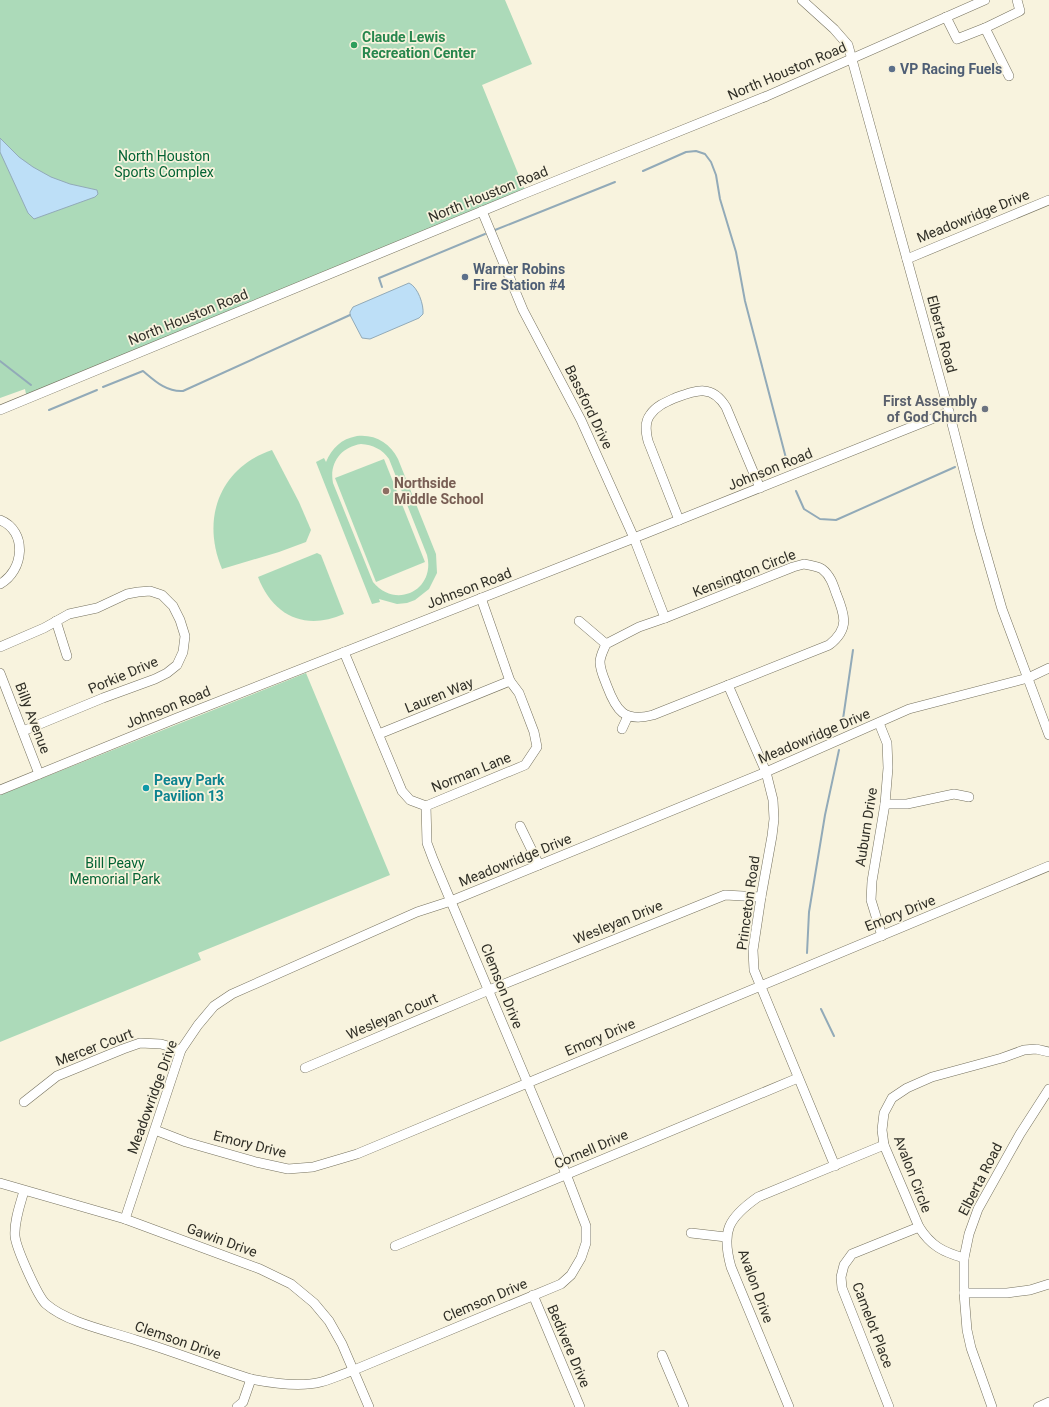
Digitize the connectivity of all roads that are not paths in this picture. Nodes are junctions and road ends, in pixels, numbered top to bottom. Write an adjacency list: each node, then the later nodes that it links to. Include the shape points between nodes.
1 (985, 0): 4 (street, North Houston Road)
2 (1017, 0): 5 (street, via 1020,11)
3 (804, 1): 6 (street, Elberta Road, via 848,45)
4 (946, 17): 5 (street, via 957,39); 6 (street, North Houston Road)
5 (985, 28): 7 (street)
6 (852, 58): 9 (street, North Houston Road, via 767,96); 10 (street, Elberta Road)
7 (1009, 76)
8 (1049, 200): 10 (street, Meadowridge Drive)
9 (482, 211): 11 (street, North Houston Road); 16 (street, Bassford Drive, via 523,310 581,420)
10 (907, 258): 12 (street, Elberta Road)
11 (0, 410)
12 (949, 412): 13 (street, Johnson Road); 28 (street, Elberta Road, via 1000,602)
13 (760, 488): 15 (street, Johnson Road); 15 (street, via 721,399 708,391 694,391 662,404 649,415 646,423 648,442)
14 (0, 520): 17 (street, via 12,528 20,552 12,575)
15 (679, 520): 16 (street, Johnson Road)
16 (634, 538): 18 (street, Johnson Road); 19 (street, Bassford Drive)
17 (0, 584)
18 (481, 598): 24 (street, Johnson Road); 29 (street, Norman Lane)
19 (665, 618): 22 (street, Kensington Circle, via 639,627); 30 (street, Kensington Circle, via 793,567 804,564 822,569 831,579 844,611 843,630 837,639 829,645)
20 (56, 621): 23 (street, Porkie Drive); 25 (street); 34 (street, Porkie Drive, via 68,614 106,605 127,594 150,591 162,596 173,606 185,636 183,652 177,665 155,679)
21 (579, 621): 22 (street)
22 (606, 644): 31 (street, via 600,660 601,669 613,702)
23 (0, 647)
24 (344, 652): 35 (street, Norman Lane); 38 (street, Johnson Road)
25 (68, 656)
26 (1049, 668): 28 (street, Meadowridge Drive)
27 (0, 674): 34 (street, Billy Avenue)
28 (1028, 678): 32 (street, Meadowridge Drive, via 909,709); 36 (street, Elberta Road)
29 (510, 681): 35 (street, Lauren Way); 42 (street, Norman Lane, via 519,693 534,732 537,747 531,757 524,765)
30 (728, 685): 31 (street, Kensington Circle, via 643,718); 37 (street, Princeton Road)
31 (628, 716): 33 (street)
32 (880, 723): 37 (street, Meadowridge Drive); 41 (street, Auburn Drive, via 887,743)
33 (622, 729)
34 (23, 731): 38 (street, Billy Avenue)
35 (378, 734): 42 (street, Norman Lane, via 402,791 410,800)
36 (1049, 735)
37 (766, 772): 44 (street, Meadowridge Drive); 46 (street, Princeton Road, via 773,800 774,819)
38 (40, 774): 39 (street, Johnson Road)
39 (0, 790)
40 (969, 797): 41 (street, via 954,794 906,804)
41 (885, 804): 48 (street, Auburn Drive, via 871,894)
42 (426, 806): 47 (street, Clemson Drive, via 427,843)
43 (520, 826): 44 (street)
44 (539, 865): 47 (street, Meadowridge Drive)
45 (1049, 866): 48 (street, Emory Drive)
46 (761, 898): 49 (street, Princeton Road, via 754,970); 50 (street, Wesleyan Drive, via 725,895)
47 (451, 901): 50 (street, Clemson Drive); 51 (street, Meadowridge Drive, via 417,912 232,994 214,1006)
48 (882, 936): 49 (street, Emory Drive)
49 (761, 985): 54 (street, Princeton Road); 55 (street, Emory Drive)
50 (489, 990): 53 (street, Wesleyan Court); 55 (street, Clemson Drive)
51 (181, 1050): 57 (street, Mercer Court, via 161,1044 140,1043 123,1048 57,1076); 58 (street, Meadowridge Drive)
52 (1049, 1052): 59 (street, Avalon Circle, via 1024,1050 932,1077 907,1088 892,1098 884,1113)
53 (306, 1068)
54 (798, 1078): 60 (street, Princeton Road); 61 (street, Cornell Drive)
55 (526, 1082): 58 (street, Emory Drive, via 357,1154 313,1167 288,1169 256,1162 186,1142); 61 (street, Clemson Drive)
56 (1049, 1089): 69 (street, Elberta Road, via 1020,1134 978,1209)
57 (24, 1102)
58 (155, 1130): 64 (street, Meadowridge Drive)
59 (884, 1145): 60 (street, Avalon Drive); 65 (street, Avalon Circle)
60 (835, 1166): 67 (street, Avalon Drive, via 758,1197 741,1209 731,1223)
61 (566, 1174): 68 (street, Cornell Drive); 72 (street, Clemson Drive, via 586,1226 586,1243 571,1275 561,1284)
62 (0, 1183): 63 (street, Gawin Drive)
63 (24, 1191): 64 (street, Gawin Drive); 75 (street, Clemson Drive, via 17,1213 15,1236 22,1258 46,1304 65,1316 91,1326)
64 (125, 1219): 74 (street, Gawin Drive, via 260,1268 291,1284 314,1303 329,1321)
65 (919, 1227): 69 (street, Avalon Circle, via 926,1238 936,1246); 82 (street, Camelot Place, via 852,1254 844,1265 841,1277 842,1288)
66 (691, 1233): 67 (street)
67 (726, 1237): 81 (street, Avalon Drive, via 731,1267)
68 (395, 1246)
69 (964, 1258): 71 (street, Elberta Road)
70 (1049, 1284): 71 (street, via 1015,1292)
71 (964, 1293): 83 (street, Elberta Road, via 970,1348)
72 (533, 1295): 74 (street, Clemson Drive); 79 (street, Bedivere Drive)
73 (662, 1355): 80 (street)
74 (354, 1370): 75 (street, Clemson Drive, via 320,1382 270,1383); 78 (street, Gawin Drive)
75 (251, 1379): 77 (street, via 243,1402)
76 (1049, 1402): 84 (street)
77 (237, 1407)
78 (369, 1407)
79 (580, 1407)
80 (684, 1407)
81 (789, 1407)
82 (890, 1407)
83 (992, 1407)
84 (1038, 1407)

